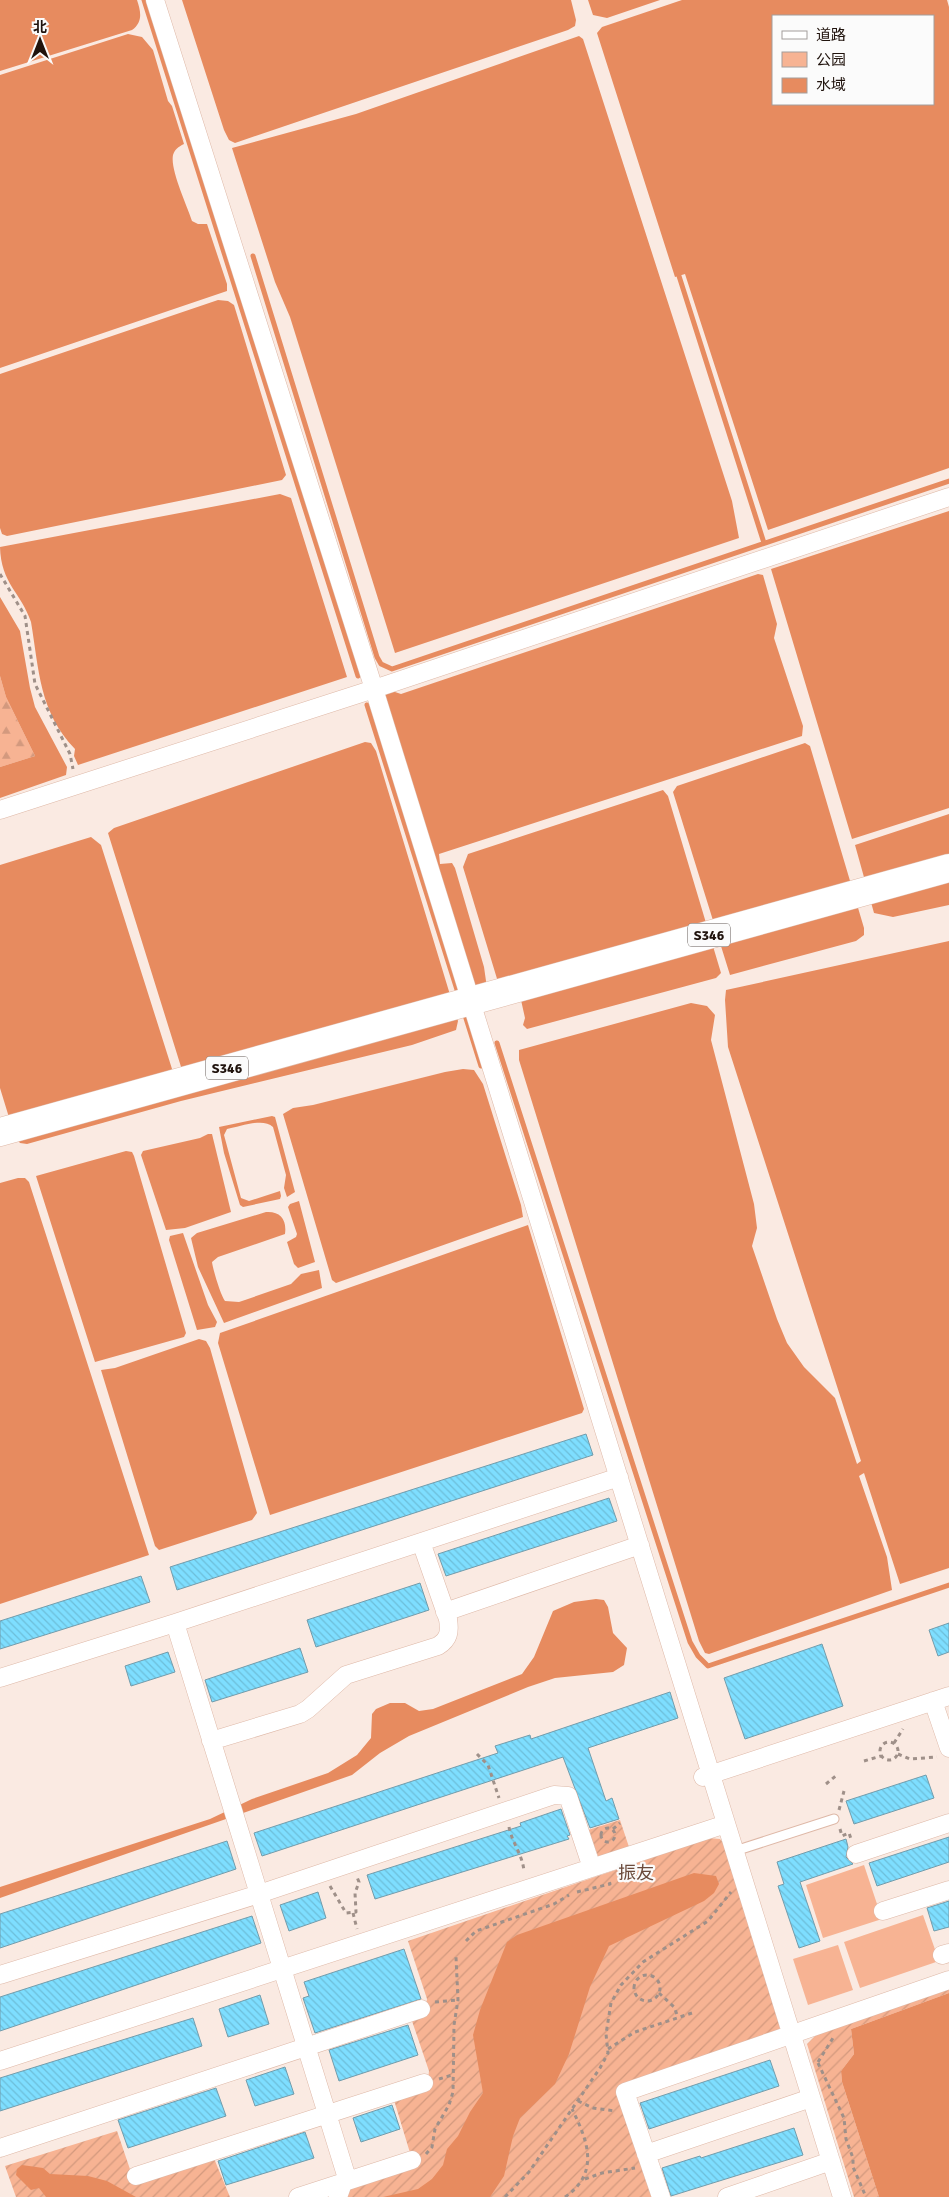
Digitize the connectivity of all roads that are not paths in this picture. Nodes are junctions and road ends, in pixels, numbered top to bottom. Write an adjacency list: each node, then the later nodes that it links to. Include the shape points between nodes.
1 (155, 0): 3 (street)
2 (949, 497): 3 (street)
3 (374, 689): 4 (street); 6 (street)
4 (0, 810)
5 (949, 868): 6 (main road, S346)
6 (464, 1003): 7 (main road, S346); 8 (street)
7 (0, 1132)
8 (619, 1478): 9 (street); 10 (street)
9 (422, 1542): 11 (street); 12 (street)
10 (640, 1545): 11 (street); 17 (street)
11 (445, 1612): 15 (street, via 450,1630 446,1641 438,1646 346,1675 300,1714)
12 (175, 1623): 13 (street); 15 (street)
13 (0, 1678)
14 (941, 1699): 16 (street); 17 (street)
15 (211, 1741): 25 (street)
16 (946, 1752)
17 (707, 1775): 20 (street)
18 (834, 1819): 21 (lane)
19 (949, 1823): 22 (street)
20 (726, 1824): 21 (street); 23 (street)
21 (735, 1851): 31 (street)
22 (856, 1854)
23 (598, 1866): 25 (street, via 568,1796 562,1794); 27 (street)
24 (949, 1890): 26 (street)
25 (259, 1894): 27 (street); 28 (street)
26 (883, 1911)
27 (282, 1970): 32 (street); 33 (street)
28 (0, 1975)
29 (949, 1980): 31 (street)
30 (421, 2009): 32 (street)
31 (792, 2035): 35 (street); 39 (street, via 625,2092)
32 (306, 2047): 36 (street); 37 (street)
33 (0, 2061)
34 (424, 2083): 36 (street)
35 (812, 2098): 39 (street); 40 (street)
36 (328, 2114): 41 (street); 42 (street, via 346,2175)
37 (0, 2148)
38 (412, 2160): 42 (street)
39 (648, 2160): 44 (street)
40 (831, 2161): 45 (street); 46 (street)
41 (136, 2176)
42 (341, 2190): 43 (street)
43 (298, 2197)
44 (661, 2197)
45 (728, 2197)
46 (842, 2197)

